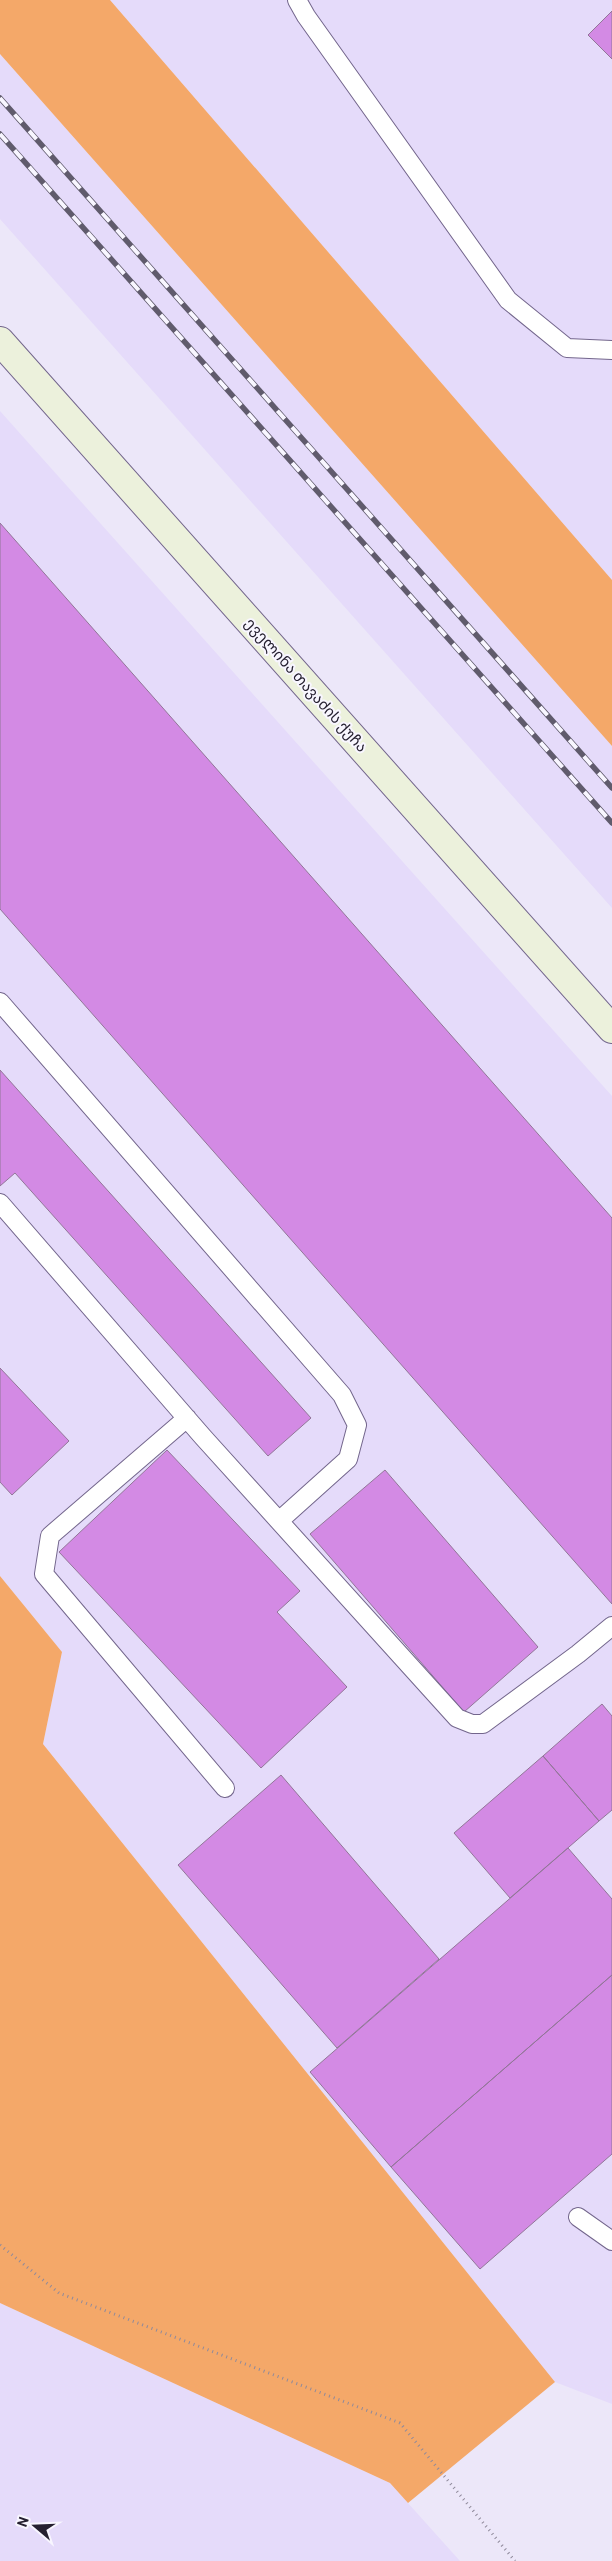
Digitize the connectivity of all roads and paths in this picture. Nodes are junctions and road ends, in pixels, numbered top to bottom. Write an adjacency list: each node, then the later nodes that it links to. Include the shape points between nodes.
1 (298, 0): 3 (lane, via 306,16 508,300 567,348)
2 (0, 341): 5 (main road, ეველინა თავაძის ქუჩა)
3 (612, 350)
4 (0, 1002): 8 (lane, via 342,1395 357,1425 348,1459)
5 (612, 1029)
6 (0, 1203): 7 (lane)
7 (187, 1418): 8 (lane); 10 (lane, via 50,1536 44,1574)
8 (279, 1521): 9 (lane, via 457,1718 472,1724 482,1724)
9 (612, 1626)
10 (225, 1788)
11 (578, 2217): 12 (lane)
12 (612, 2241)
13 (0, 2245): 14 (path, via 59,2293 400,2423)
14 (515, 2561)

